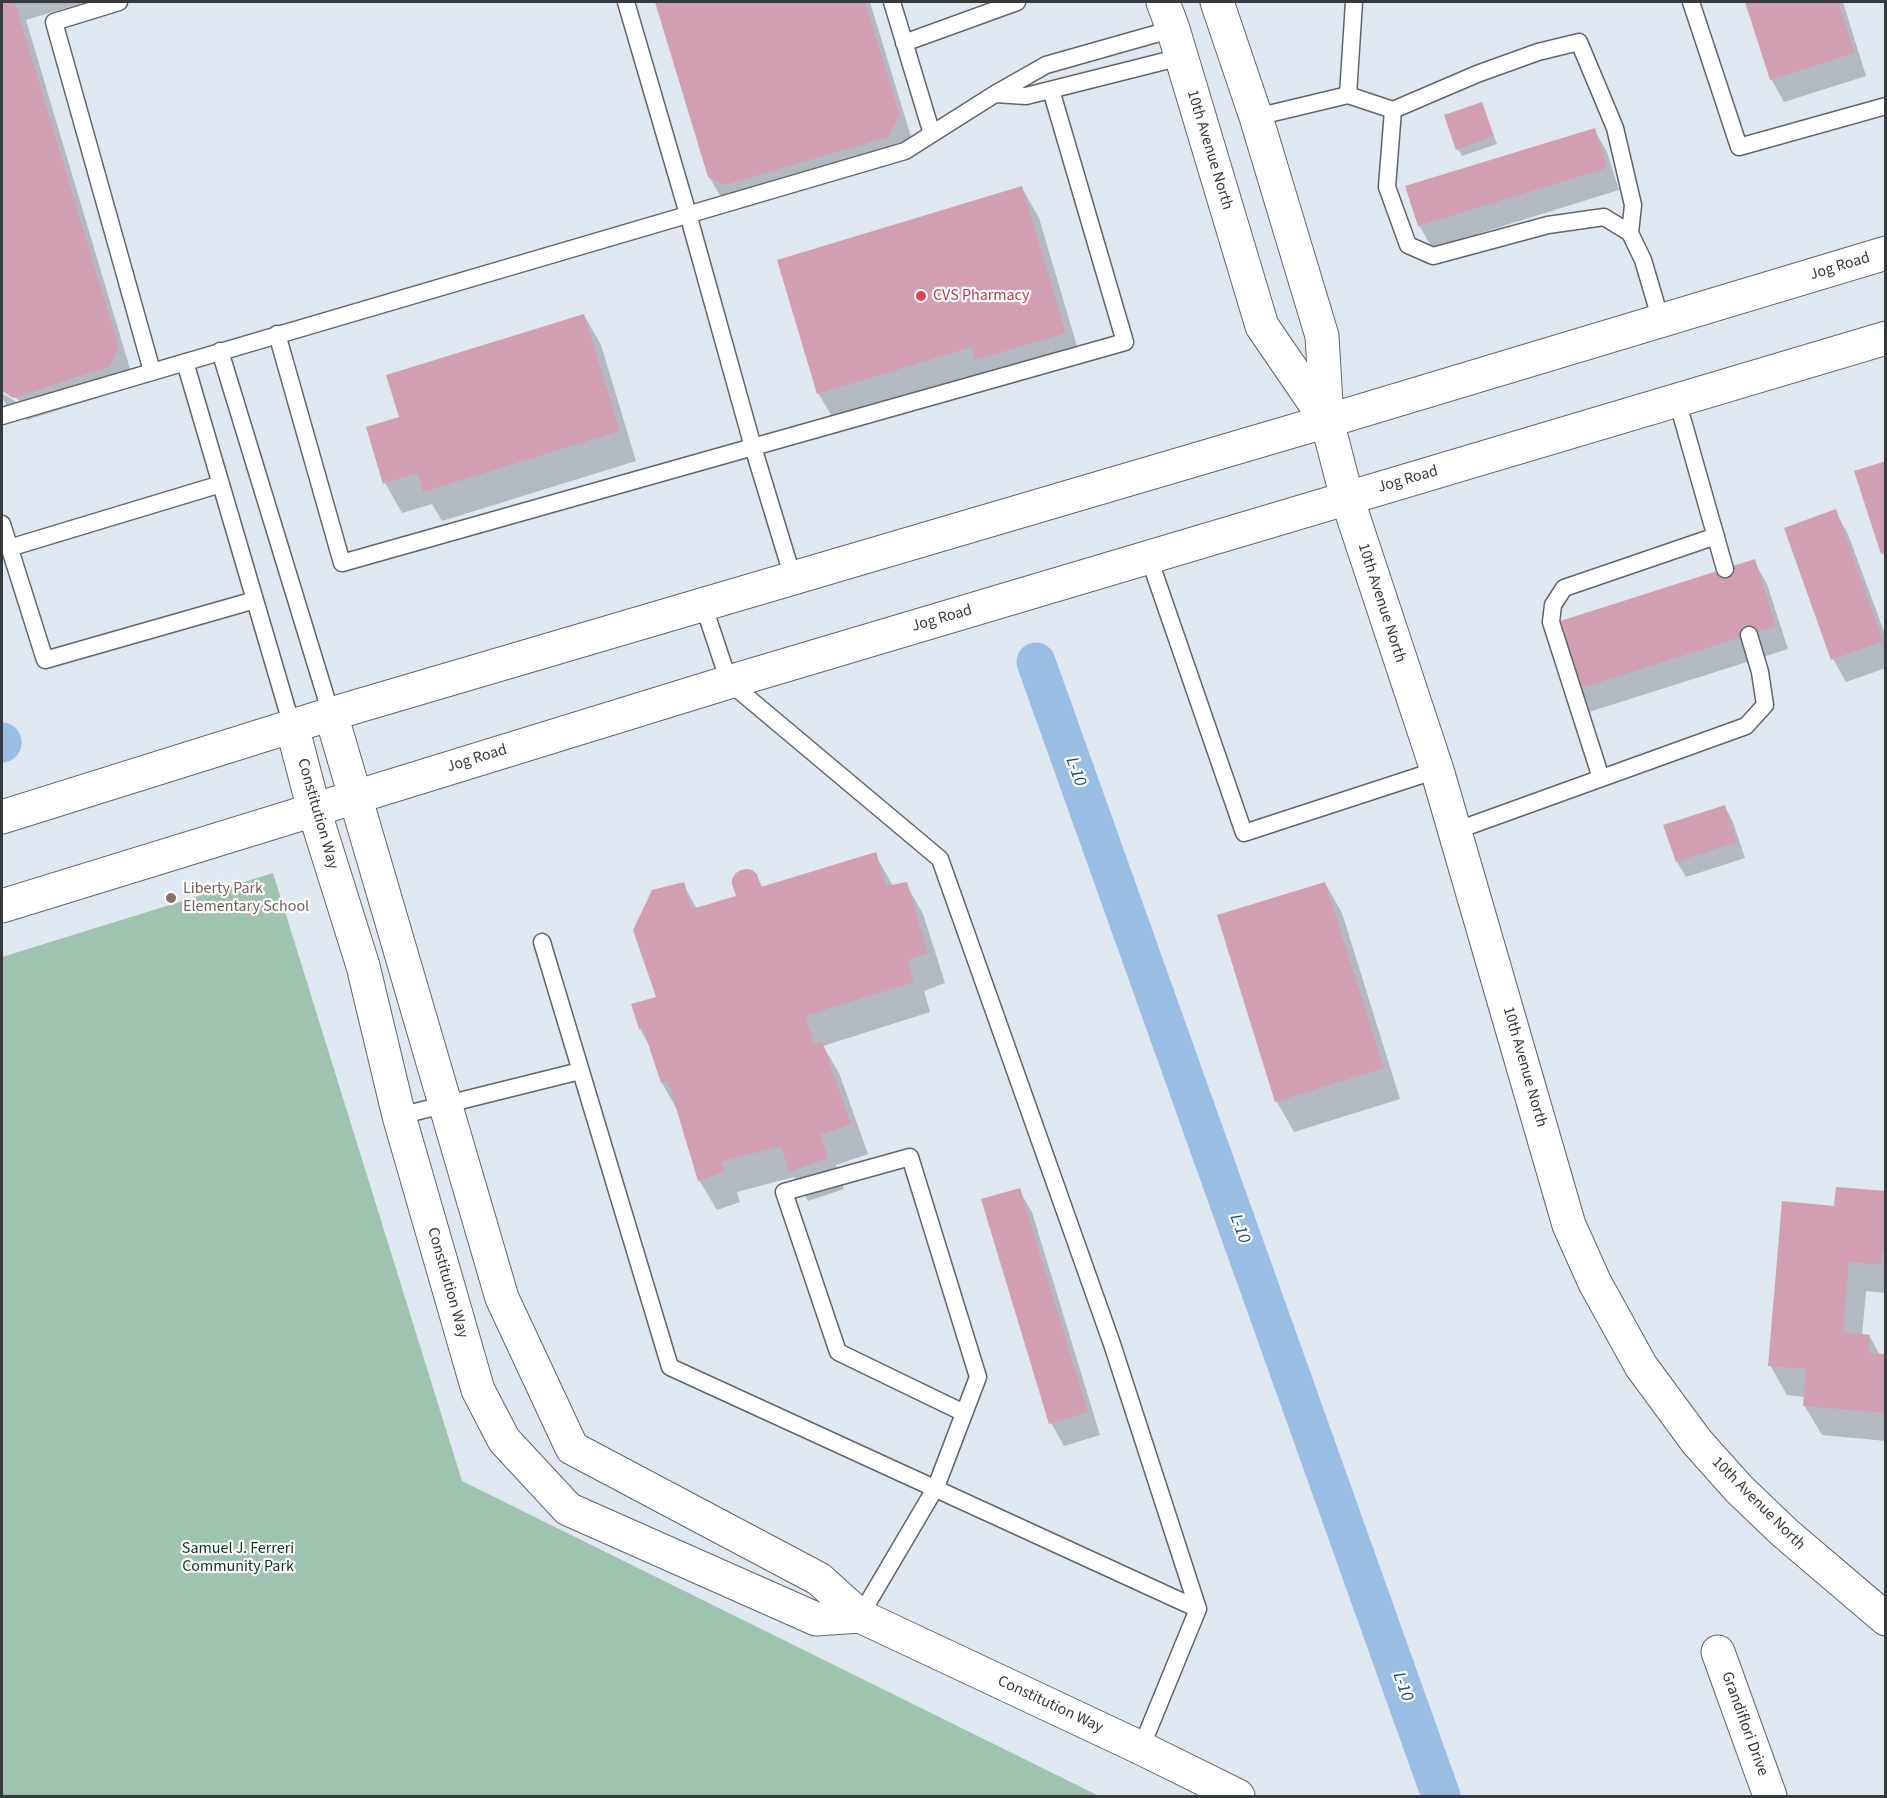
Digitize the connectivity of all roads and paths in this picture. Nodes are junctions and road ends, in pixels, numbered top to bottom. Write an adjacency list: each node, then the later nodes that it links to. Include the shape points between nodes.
1 (119, 2): 25 (lane, via 54,22)
2 (626, 2): 17 (lane)
3 (892, 2): 9 (lane)
4 (1017, 2): 9 (lane)
5 (1217, 2): 15 (street, 10th Avenue North)
6 (1354, 2): 12 (lane)
7 (1691, 2): 13 (lane, via 1739,147)
8 (1173, 29): 10 (lane); 11 (lane, via 1046,65); 28 (street, 10th Avenue North, via 1262,326)
9 (904, 43): 16 (lane)
10 (1052, 90): 11 (lane, via 1026,96); 29 (lane, via 1125,342)
11 (995, 94): 16 (lane)
12 (1348, 95): 14 (lane); 15 (lane)
13 (1886, 106)
14 (1394, 110): 18 (lane, via 1387,187 1408,245 1433,256 1548,225 1604,218); 18 (lane, via 1487,70 1579,42 1615,128 1633,205)
15 (1256, 117): 28 (street, 10th Avenue North, via 1322,336)
16 (932, 134): 17 (lane, via 905,151)
17 (688, 214): 21 (lane); 29 (lane)
18 (1630, 233): 20 (lane, via 1643,260)
19 (1886, 253): 20 (street, Jog Road)
20 (1661, 321): 28 (street, Jog Road)
21 (277, 334): 23 (lane); 29 (lane, via 342,563)
22 (1886, 338): 26 (street, Jog Road)
23 (220, 351): 24 (lane); 42 (lane)
24 (185, 362): 25 (lane); 30 (lane)
25 (152, 372): 27 (lane)
26 (1677, 400): 31 (street, Jog Road); 33 (lane)
27 (2, 416)
28 (1327, 421): 31 (street, 10th Avenue North); 37 (street, Jog Road)
29 (753, 447): 37 (lane)
30 (221, 484): 34 (lane); 38 (lane)
31 (1347, 498): 35 (street, Jog Road); 44 (street, 10th Avenue North)
32 (2, 524): 34 (lane)
33 (1716, 536): 36 (lane); 45 (lane, via 1564,588 1553,605 1551,622)
34 (9, 548): 38 (lane, via 45,660)
35 (1149, 558): 41 (street, Jog Road); 44 (lane, via 1244,833)
36 (1725, 569)
37 (793, 578): 39 (street, Jog Road)
38 (255, 600): 43 (lane)
39 (703, 604): 41 (lane); 42 (street, Jog Road)
40 (1749, 635): 45 (lane, via 1765,705 1746,726)
41 (729, 682): 46 (street, Jog Road); 57 (lane, via 940,859 1112,1344)
42 (331, 714): 43 (street, Jog Road); 46 (street, Constitution Way)
43 (292, 726): 47 (street, Constitution Way); 48 (street, Jog Road)
44 (1437, 770): 49 (street, 10th Avenue North)
45 (1601, 778): 49 (lane)
46 (355, 797): 47 (street, Jog Road); 53 (street, Constitution Way)
47 (314, 810): 50 (street, Jog Road); 54 (street, Constitution Way, via 363,966)
48 (2, 817)
49 (1455, 831): 59 (street, 10th Avenue North, via 1569,1225 1595,1283 1641,1366 1697,1442 1739,1490)
50 (2, 906)
51 (542, 942): 52 (lane)
52 (580, 1071): 53 (lane); 56 (lane, via 670,1367)
53 (446, 1104): 54 (lane); 58 (street, Constitution Way, via 502,1298 572,1449 819,1579)
54 (399, 1116): 58 (street, Constitution Way, via 477,1390 504,1440 568,1509 816,1619)
55 (964, 1413): 55 (lane, via 978,1377 910,1157 784,1192 838,1352); 56 (lane)
56 (936, 1487): 57 (lane); 58 (lane)
57 (1198, 1609): 61 (lane)
58 (860, 1616): 61 (street, Constitution Way)
59 (1886, 1619)
60 (1718, 1652): 63 (street, Grandiflori Drive)
61 (1141, 1748): 62 (street, Constitution Way)
62 (1238, 1797)
63 (1770, 1797)

